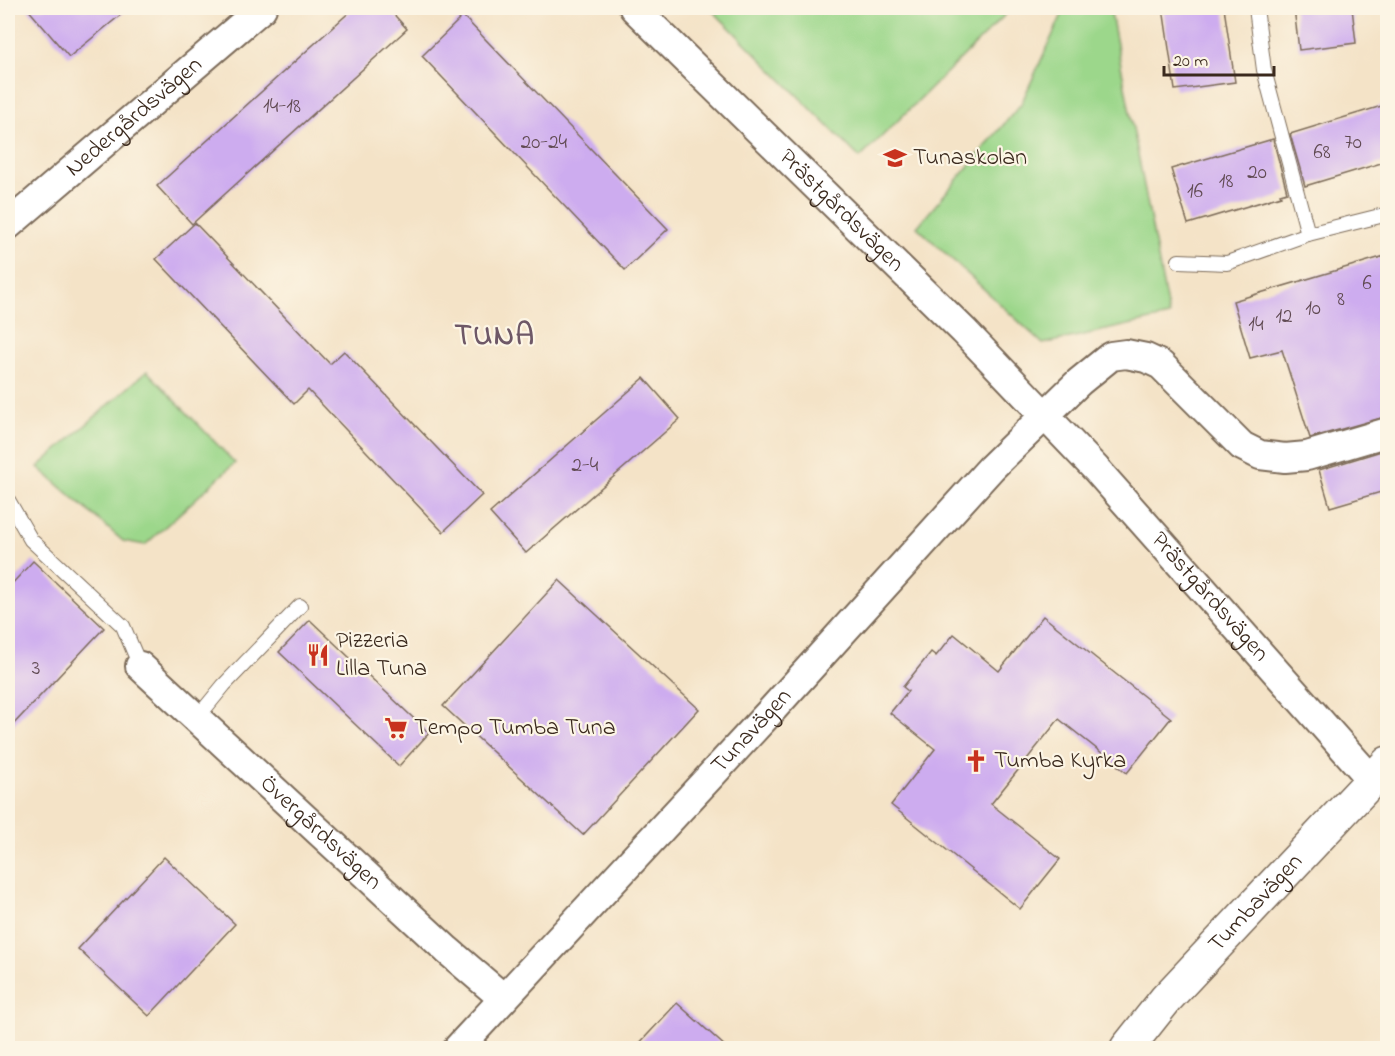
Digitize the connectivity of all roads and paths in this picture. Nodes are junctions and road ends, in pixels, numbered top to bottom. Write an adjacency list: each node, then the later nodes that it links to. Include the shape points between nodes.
1 (262, 8): 5 (street, Nedergårdsvägen)
2 (634, 8): 8 (street, Prästgårdsvägen)
3 (1256, 8): 6 (lane, via 1264,70)
4 (1388, 214): 6 (lane)
5 (8, 225)
6 (1308, 234): 7 (lane, via 1227,263)
7 (1179, 261)
8 (1045, 416): 9 (street, via 1099,364 1111,356 1126,354 1161,365 1242,446 1260,455 1307,456); 14 (street, Prästgårdsvägen); 15 (street, Tunavägen, via 990,468 769,713)
9 (1388, 432)
10 (8, 500): 12 (lane, via 31,540 123,626)
11 (300, 606): 13 (lane)
12 (140, 666): 13 (street, Övergårdsvägen)
13 (196, 718): 15 (street, Övergårdsvägen)
14 (1380, 771): 17 (main road, Tumbavägen, via 1166,999)
15 (503, 998): 16 (street, Tunavägen)
16 (458, 1048)
17 (1127, 1048)

